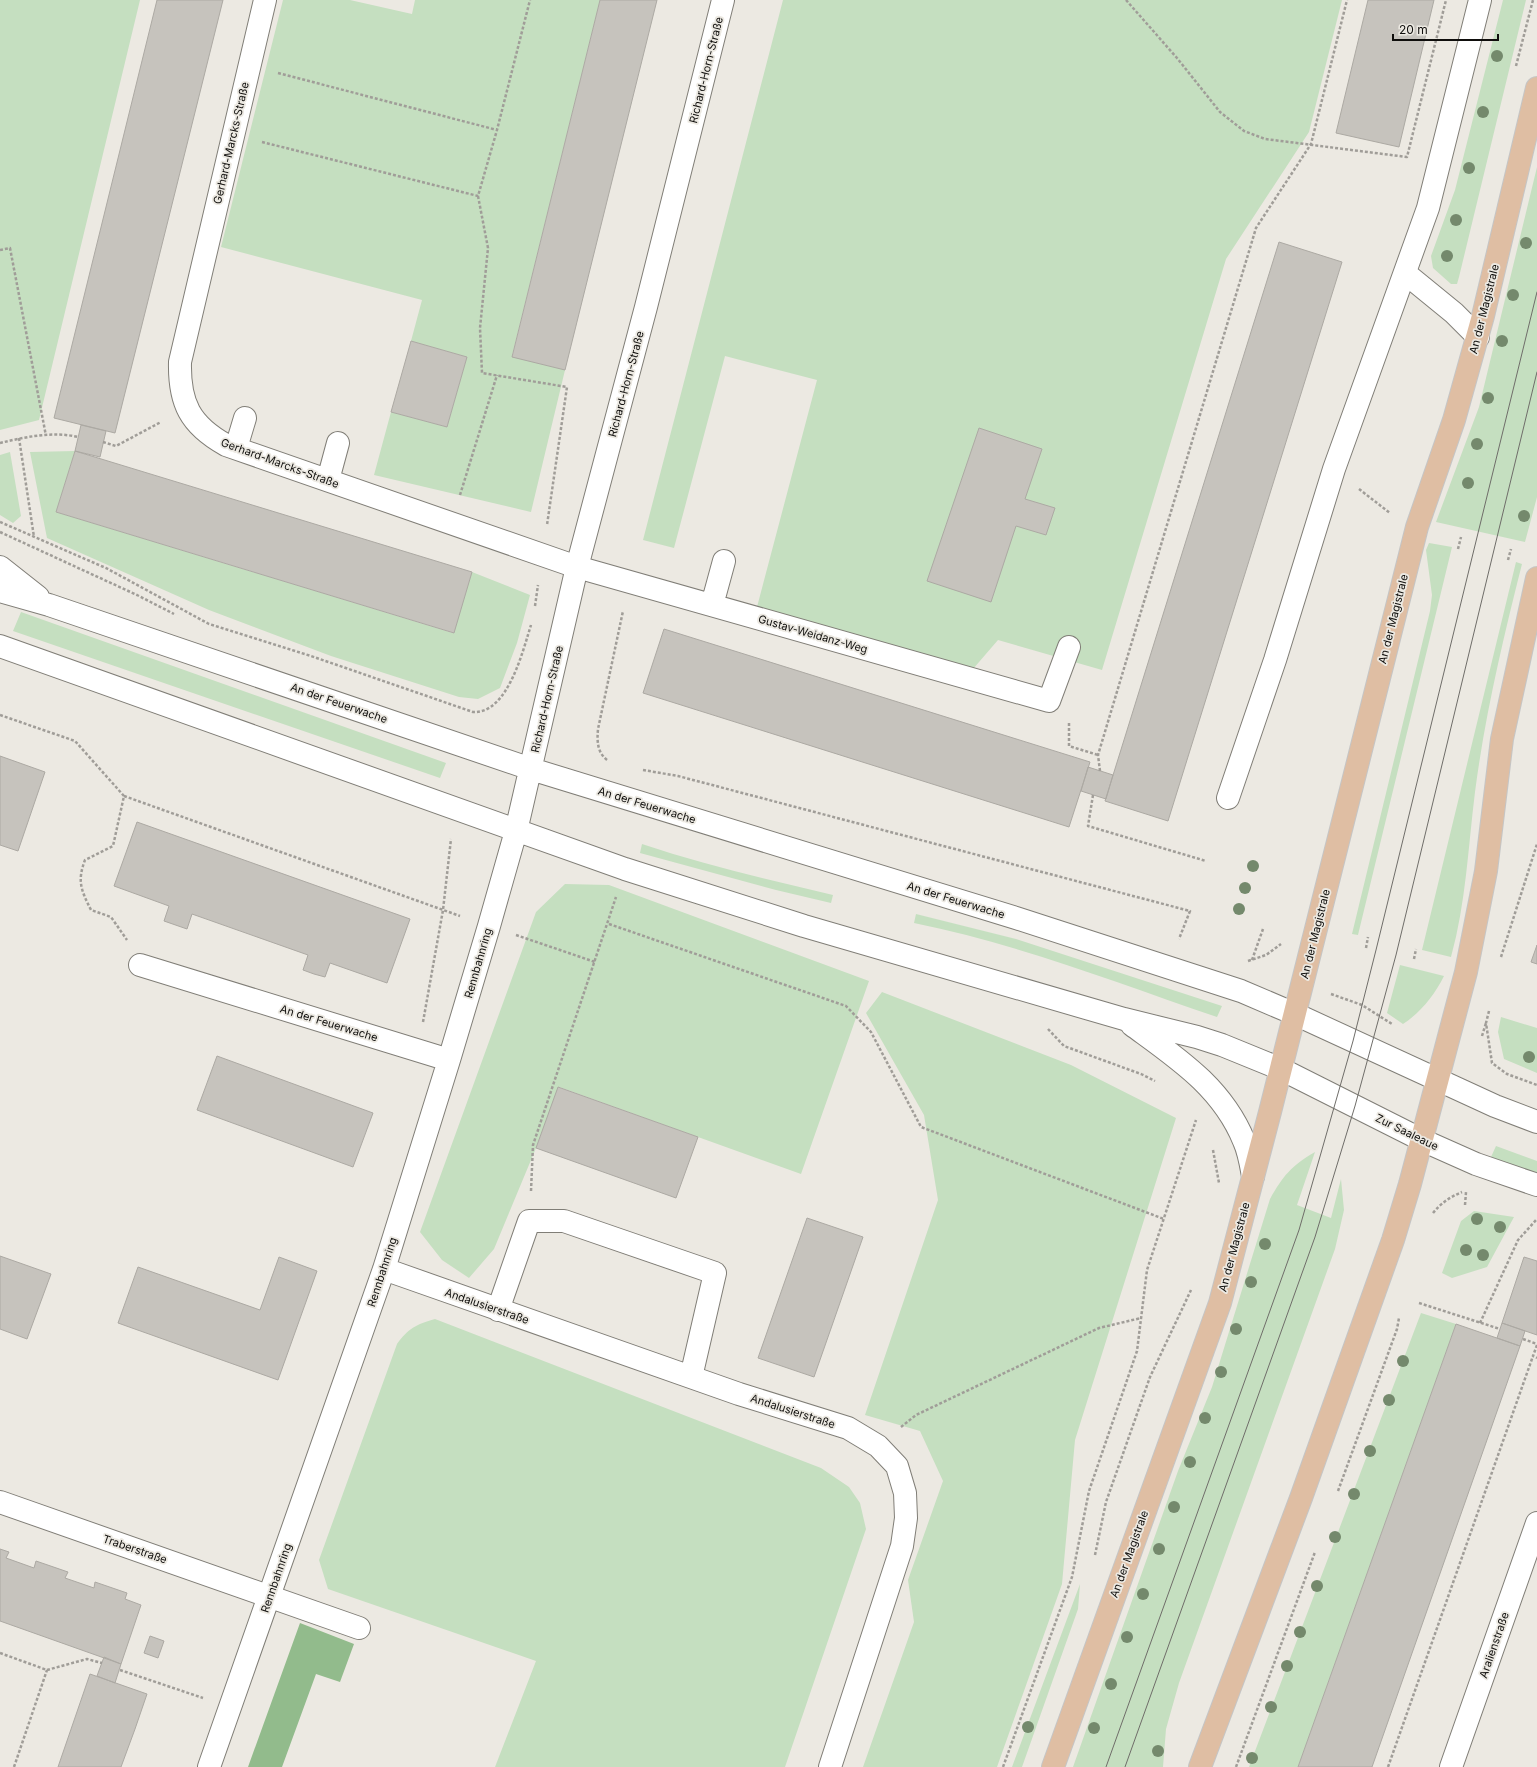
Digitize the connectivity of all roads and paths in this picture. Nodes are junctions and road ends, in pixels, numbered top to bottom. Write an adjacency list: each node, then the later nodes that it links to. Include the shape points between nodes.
1 (265, 0): 8 (street, Gerhard-Marcks-Straße)
2 (530, 0): 10 (path)
3 (723, 0): 39 (street, Richard-Horn-Straße, via 648,300)
4 (1126, 0): 12 (path, via 1226,117 1244,131 1265,139)
5 (1347, 0): 12 (path)
6 (1446, 0): 12 (path, via 1407,156)
7 (1480, 0): 14 (street, via 1428,208)
8 (249, 64): 10 (path); 11 (street, Gerhard-Marcks-Straße)
9 (1537, 88): 15 (main road, An der Magistrale)
10 (497, 130): 11 (path, via 478,196)
11 (232, 134): 17 (street, Gerhard-Marcks-Straße, via 180,362 180,378)
12 (1311, 144): 51 (path, via 1256,228)
13 (0, 250): 19 (path, via 10,248)
14 (1405, 273): 15 (street, via 1454,313); 26 (street)
15 (1478, 337): 80 (main road, An der Magistrale, via 1454,420 1417,527)
16 (497, 375): 28 (path)
17 (187, 409): 22 (path, via 116,446); 25 (street, Gerhard-Marcks-Straße, via 197,424 211,436)
18 (245, 418): 25 (street)
19 (46, 436): 20 (path, via 65,434); 21 (path)
20 (78, 437)
21 (19, 438): 23 (path); 33 (path)
22 (103, 442)
23 (0, 443)
24 (338, 443): 27 (street)
25 (236, 448): 27 (street, Gerhard-Marcks-Straße)
26 (1334, 469): 29 (path); 59 (street, via 1275,660)
27 (328, 480): 39 (street, Gerhard-Marcks-Straße)
28 (459, 499)
29 (1392, 515)
30 (539, 525): 31 (path)
31 (546, 527)
32 (1461, 537): 34 (path)
33 (34, 538)
34 (1458, 549)
35 (1511, 549): 36 (path)
36 (1508, 560)
37 (724, 562): 44 (street)
38 (0, 567): 43 (street)
39 (577, 567): 41 (street, Gustav-Weidanz-Weg); 53 (street, Richard-Horn-Straße)
40 (1537, 578): 86 (main road, via 1502,739 1485,879 1466,972)
41 (630, 582): 44 (street, Gustav-Weidanz-Weg); 52 (path, via 598,729 597,742 600,752)
42 (0, 591): 43 (street, An der Feuerwache)
43 (48, 605): 50 (street, An der Feuerwache)
44 (712, 605): 47 (street, Gustav-Weidanz-Weg)
45 (0, 646): 61 (street)
46 (1069, 647): 47 (street)
47 (1049, 701): 51 (path, via 1069,709 1069,746)
48 (462, 707): 50 (path)
49 (0, 715): 58 (path, via 75,741)
50 (459, 744): 53 (street, An der Feuerwache)
51 (1098, 755): 55 (path)
52 (610, 762)
53 (531, 769): 60 (street, An der Feuerwache); 62 (street, Rennbahnring)
54 (638, 769): 56 (path)
55 (1100, 771)
56 (654, 772): 60 (path); 71 (path, via 678,776 1190,911)
57 (1093, 794): 64 (path, via 1088,826)
58 (124, 796): 66 (path); 77 (path, via 113,846 85,860 80,874 82,892 91,910 111,917)
59 (1228, 798)
60 (644, 804): 78 (street, An der Feuerwache, via 1016,918)
61 (455, 809): 62 (street); 66 (path)
62 (516, 831): 65 (street); 68 (street, Rennbahnring)
63 (1537, 844): 76 (path)
64 (1206, 861)
65 (625, 869): 67 (path); 81 (street, via 804,926)
66 (443, 910): 68 (path); 83 (path, via 425,1014)
67 (609, 924): 75 (path); 98 (path, via 846,1006 871,1032 921,1127)
68 (489, 926): 75 (path); 84 (street, Rennbahnring)
69 (1263, 929): 78 (path)
70 (1368, 937): 72 (path)
71 (1177, 945)
72 (1366, 948)
73 (1416, 949): 74 (path)
74 (1414, 959)
75 (595, 962): 99 (path, via 533,1145)
76 (1499, 964)
77 (140, 965): 83 (street, An der Feuerwache)
78 (1240, 991): 80 (street, An der Feuerwache)
79 (1489, 1008): 88 (path, via 1486,1023 1492,1063 1507,1074)
80 (1295, 1014): 85 (main road, An der Magistrale); 86 (street)
81 (1124, 1019): 85 (street, via 1198,1037); 93 (street, via 1208,1084 1240,1131)
82 (1043, 1024): 87 (path, via 1064,1046 1141,1074)
83 (416, 1050): 84 (street, An der Feuerwache)
84 (449, 1060): 101 (street, Rennbahnring)
85 (1281, 1069): 91 (street, Zur Saaleaue); 93 (main road, An der Magistrale)
86 (1438, 1080): 89 (street); 91 (main road)
87 (1160, 1084)
88 (1537, 1085)
89 (1537, 1122)
90 (1200, 1123): 98 (path, via 1197,1118)
91 (1422, 1140): 94 (street, Zur Saaleaue, via 1476,1164); 131 (main road, via 1390,1247 1301,1498)
92 (1212, 1146): 95 (path)
93 (1254, 1176): 130 (main road, An der Magistrale, via 1220,1303)
94 (1537, 1185)
95 (1220, 1186)
96 (1466, 1190): 97 (path, via 1451,1196)
97 (1432, 1214)
98 (1164, 1219): 106 (path, via 1147,1270)
99 (530, 1221): 104 (street); 114 (street, via 564,1221 715,1273)
100 (1536, 1222): 107 (path, via 1518,1240)
101 (384, 1269): 104 (street, Andalusierstraße); 119 (street, Rennbahnring)
102 (1194, 1284): 118 (path, via 1150,1377 1106,1502)
103 (1419, 1303): 107 (path)
104 (498, 1310): 114 (street, Andalusierstraße)
105 (1399, 1315): 108 (path)
106 (1141, 1318): 115 (path, via 1099,1328 916,1415); 129 (path, via 1137,1351 1089,1491 1072,1577)
107 (1480, 1323): 109 (path)
108 (1397, 1329)
109 (1500, 1329)
110 (1523, 1338): 111 (path)
111 (1537, 1345): 112 (path)
112 (1533, 1356): 113 (path); 132 (path)
113 (1537, 1358)
114 (691, 1377): 115 (street, Andalusierstraße, via 848,1428)
115 (878, 1446): 128 (street, Andalusierstraße, via 896,1466 905,1493 906,1518 902,1546)
116 (0, 1502): 119 (street, Traberstraße)
117 (1537, 1523): 133 (street, Aralienstraße)
118 (1095, 1559)
119 (269, 1596): 120 (street, Traberstraße); 125 (street, Rennbahnring)
120 (360, 1628)
121 (0, 1653): 123 (path)
122 (102, 1663): 123 (path, via 87,1659)
123 (47, 1670): 126 (path)
124 (120, 1670): 125 (path)
125 (230, 1707): 127 (street, Rennbahnring)
126 (14, 1767)
127 (209, 1767)
128 (830, 1767)
129 (1003, 1767)
130 (1053, 1767)
131 (1200, 1767)
132 (1388, 1767)
133 (1451, 1767)

